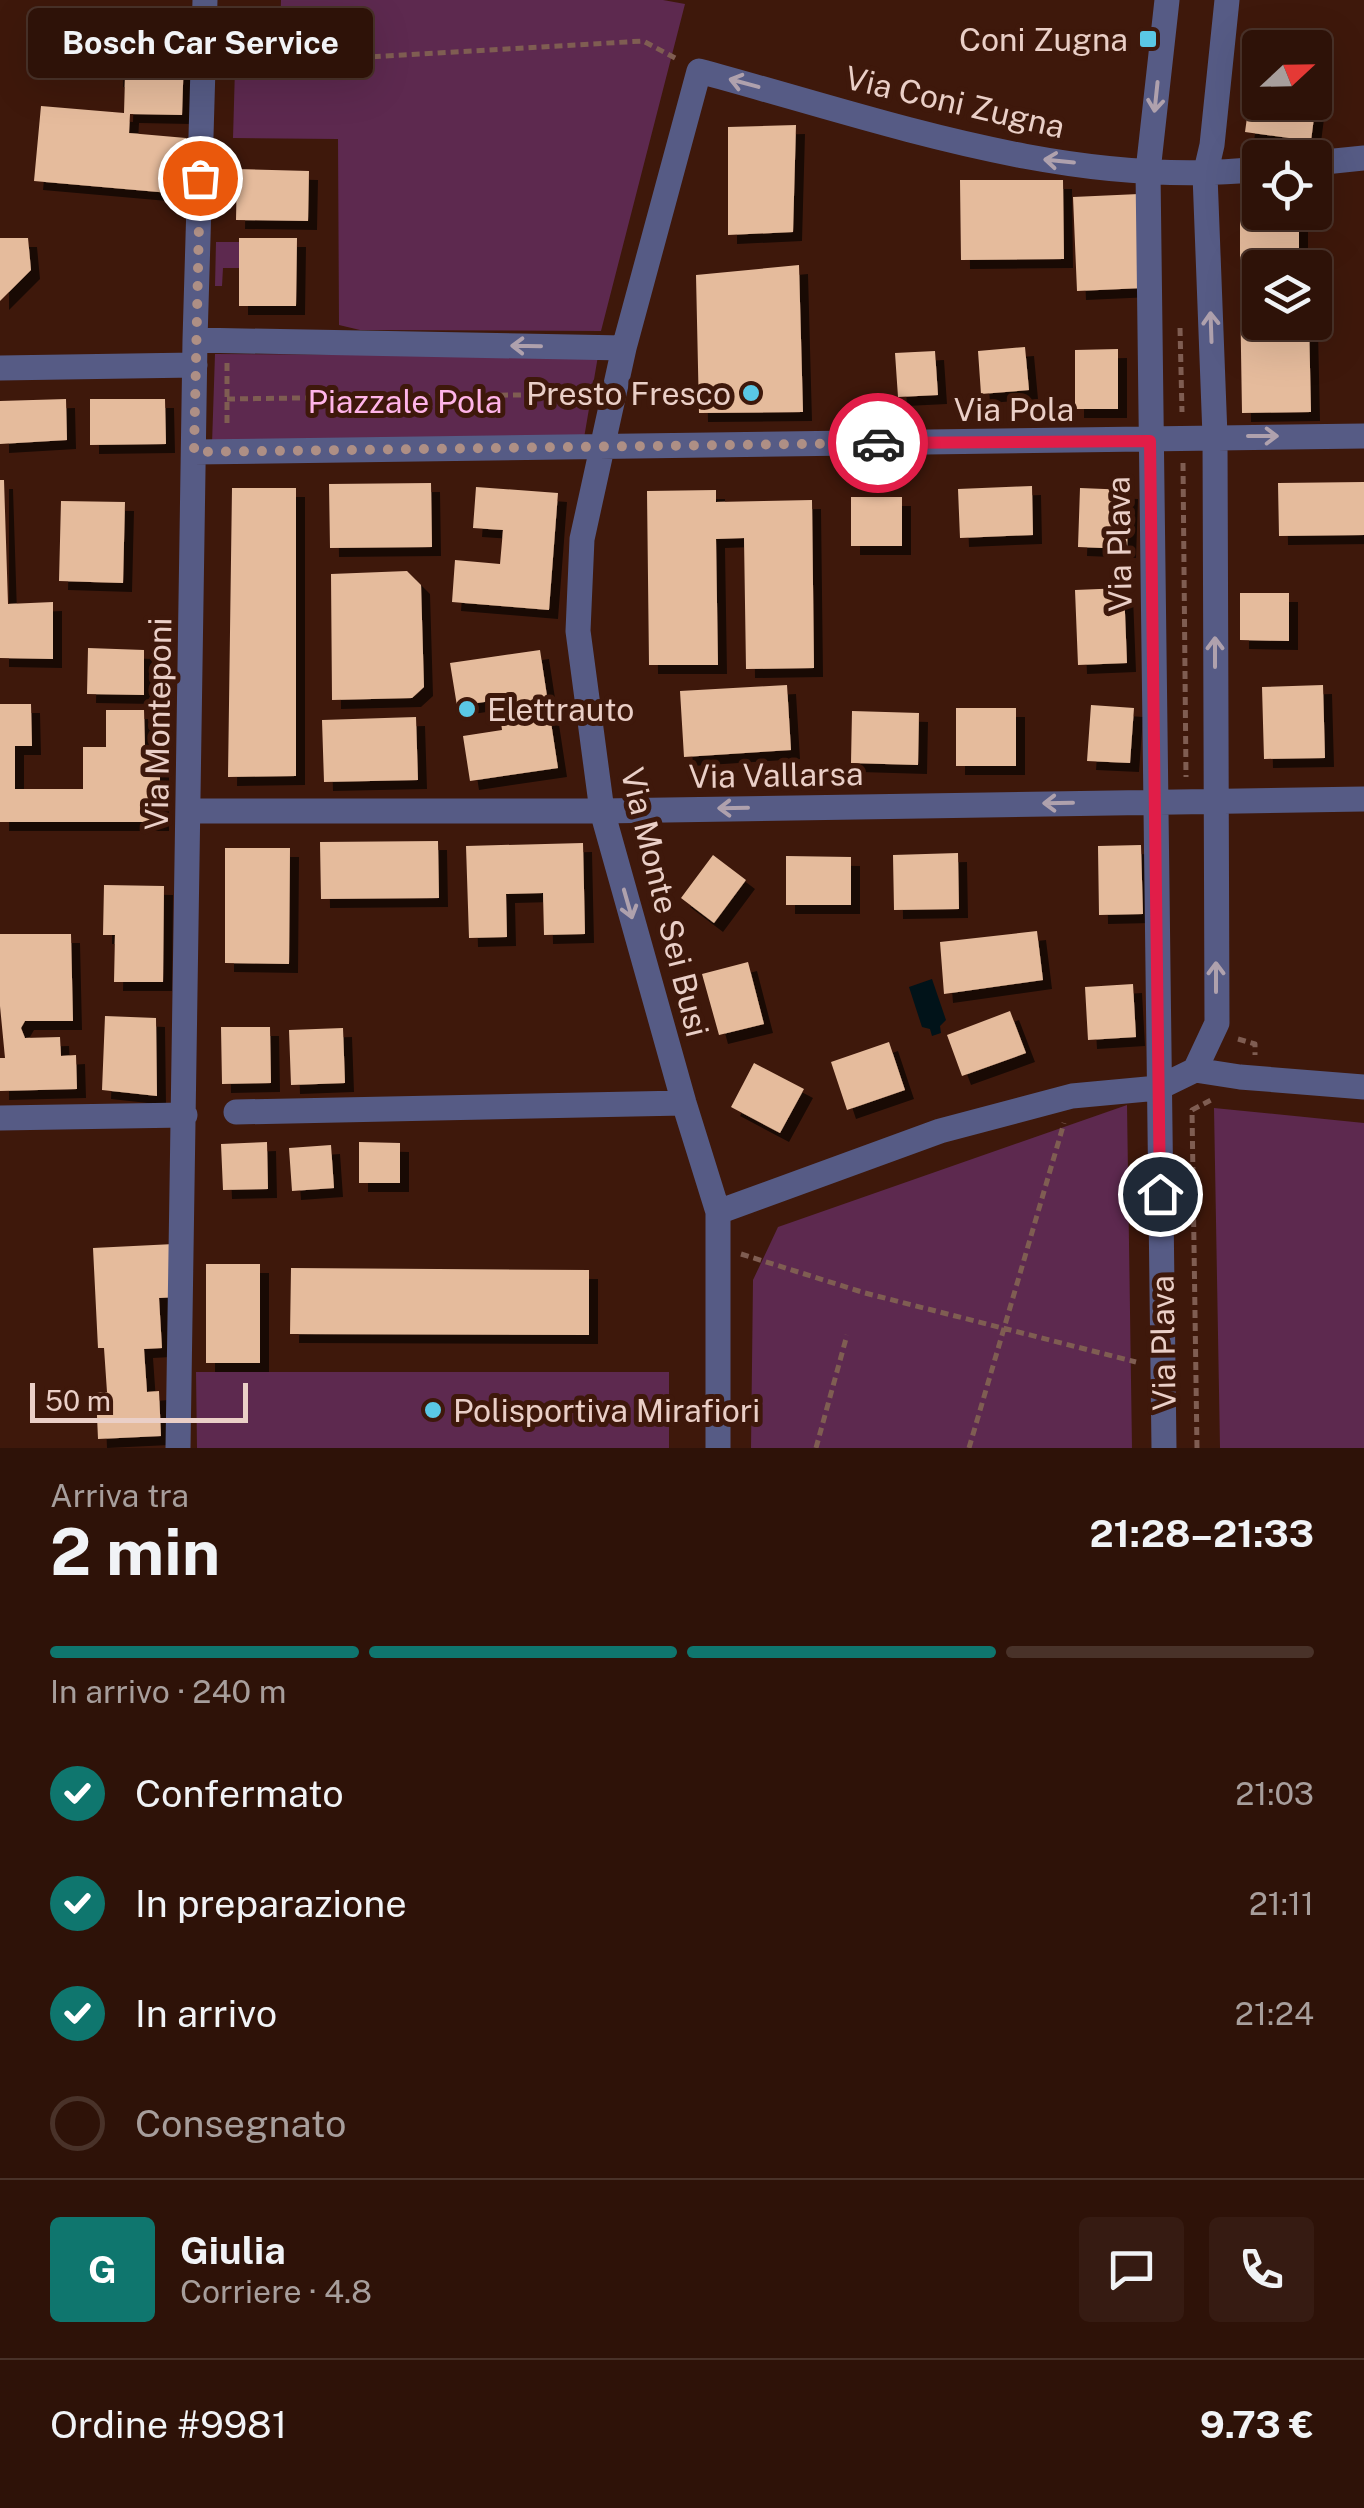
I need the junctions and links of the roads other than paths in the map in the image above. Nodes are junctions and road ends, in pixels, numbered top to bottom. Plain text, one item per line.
1 (205, 0) edge
2 (1166, 0) edge
3 (1227, 0) edge
4 (699, 71) joint
5 (1364, 158) edge
6 (1332, 161) edge
7 (1242, 171) edge
8 (1148, 172) junction
9 (1205, 175) junction
10 (624, 348) junction
11 (195, 353) junction
12 (0, 368) edge
13 (1215, 436) junction
14 (1364, 436) edge
15 (1150, 441) junction
16 (605, 445) junction
17 (194, 452) junction
18 (1364, 799) edge
19 (1156, 802) junction
20 (1216, 802) junction
21 (602, 810) junction
22 (189, 811) junction
23 (1196, 1070) junction
24 (1158, 1088) junction
25 (1364, 1088) edge
26 (684, 1103) junction
27 (236, 1112) dead end
28 (185, 1115) junction
29 (0, 1118) edge
30 (718, 1212) junction
31 (178, 1448) edge
32 (718, 1448) edge
33 (1164, 1448) edge

1 - 11 street, Via Monteponi
2 -> 8 street, Via Plava
3 - 9 street
8 -> 4 street, Via Coni Zugna
4 - 10 street, Via Monte Sei Busi
5 - 6 street
7 - 9 street, Via Coni Zugna
8 - 9 street, Via Coni Zugna
8 - 15 street, Via Plava
13 -> 9 street
10 -> 11 street
10 - 16 street, Via Monte Sei Busi
11 - 12 street
11 - 17 street, Via Monteponi
13 -> 14 street, Via Pola
13 - 15 street, Via Pola
20 -> 13 street
15 - 16 street, Via Pola
15 - 19 street, Via Plava
16 - 17 street
16 - 21 street, Via Monte Sei Busi
17 - 22 street, Via Monteponi
18 - 20 street, Via Vallarsa
19 - 20 street, Via Vallarsa
19 -> 21 street, Via Vallarsa
19 - 24 street, Via Plava
23 -> 20 street
21 - 22 street, Via Vallarsa
21 -> 26 street, Via Monte Sei Busi
22 - 28 street, Via Monteponi
23 - 24 street
23 - 25 street
24 - 30 street
24 - 33 street, Via Plava
26 - 27 street
26 - 30 street, Via Monte Sei Busi
28 - 29 street
28 - 31 street, Via Monteponi
30 - 32 street, Via Monte Sei Busi

